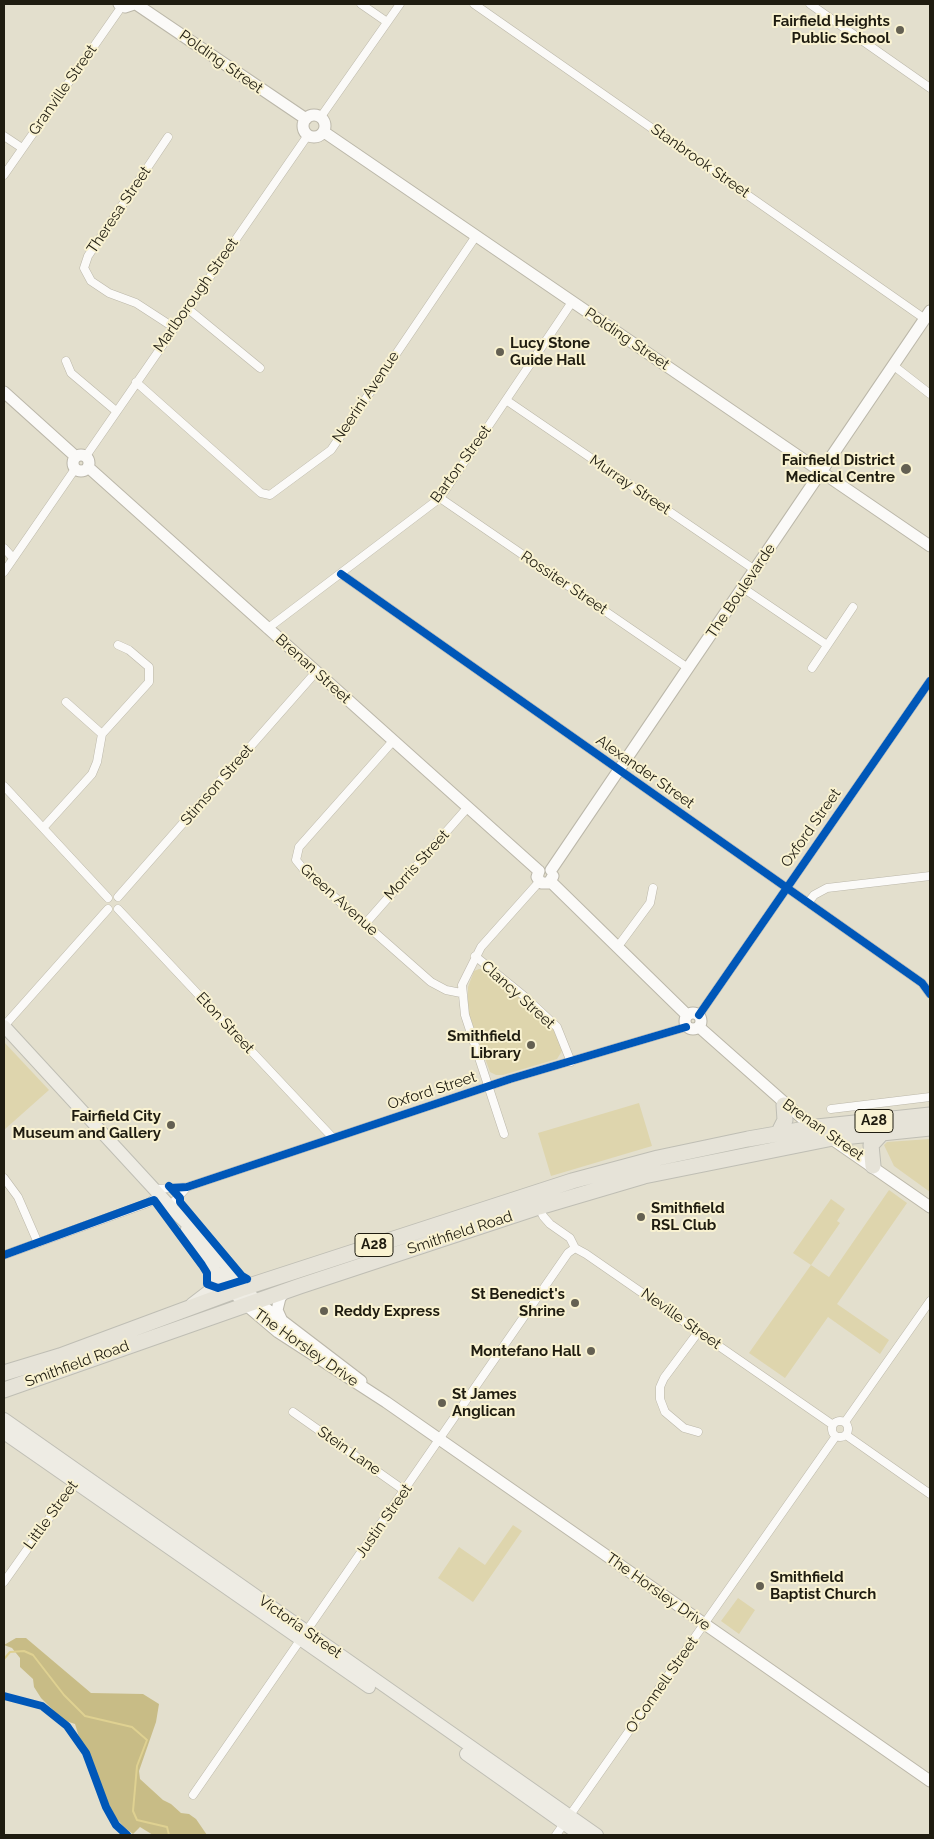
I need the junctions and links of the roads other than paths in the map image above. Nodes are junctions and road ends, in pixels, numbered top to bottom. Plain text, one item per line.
1 (135, 4) edge
2 (361, 4) edge
3 (400, 4) edge
4 (474, 4) edge
5 (810, 4) edge
6 (120, 5) edge
7 (387, 22) junction
8 (930, 88) edge
9 (320, 118) junction
10 (306, 119) junction
11 (324, 132) junction
12 (308, 135) junction
13 (4, 136) edge
14 (168, 137) dead end
15 (22, 148) junction
16 (4, 175) edge
17 (476, 236) junction
18 (572, 302) junction
19 (188, 308) junction
20 (928, 315) edge
21 (174, 327) junction
22 (66, 361) dead end
23 (894, 366) junction
24 (260, 368) dead end
25 (136, 382) junction
26 (4, 392) edge
27 (930, 394) edge
28 (506, 400) junction
29 (116, 411) junction
30 (83, 460) junction
31 (75, 469) joint
32 (822, 472) junction
33 (440, 498) junction
34 (930, 546) edge
35 (4, 548) edge
36 (13, 558) junction
37 (755, 570) junction
38 (4, 572) edge
39 (342, 574) junction
40 (743, 588) junction
41 (853, 607) dead end
42 (268, 629) junction
43 (118, 645) dead end
44 (827, 645) junction
45 (688, 668) junction
46 (812, 668) dead end
47 (316, 672) junction
48 (930, 680) edge
49 (66, 702) dead end
50 (102, 734) junction
51 (393, 740) junction
52 (618, 771) junction
53 (4, 786) edge
54 (468, 807) junction
55 (44, 828) junction
56 (545, 876) junction
57 (930, 876) edge
58 (653, 888) dead end
59 (786, 888) junction
60 (108, 898) junction
61 (118, 898) junction
62 (808, 903) junction
63 (118, 908) junction
64 (108, 909) junction
65 (365, 924) junction
66 (619, 945) junction
67 (475, 956) junction
68 (461, 994) junction
69 (930, 994) edge
70 (693, 1021) junction
71 (4, 1026) edge
72 (571, 1062) junction
73 (488, 1087) junction
74 (930, 1097) edge
75 (784, 1105) junction
76 (831, 1109) dead end
77 (930, 1115) edge
78 (930, 1128) edge
79 (882, 1132) junction
80 (504, 1134) dead end
81 (778, 1134) junction
82 (815, 1135) junction
83 (332, 1138) junction
84 (833, 1138) junction
85 (739, 1162) dead end
86 (873, 1166) junction
87 (4, 1178) edge
88 (187, 1187) junction
89 (158, 1192) junction
90 (539, 1207) junction
91 (930, 1207) edge
92 (175, 1210) junction
93 (38, 1243) junction
94 (575, 1248) junction
95 (4, 1255) edge
96 (215, 1271) junction
97 (237, 1290) junction
98 (286, 1290) junction
99 (930, 1301) edge
100 (250, 1302) junction
101 (183, 1310) junction
102 (283, 1323) junction
103 (698, 1331) junction
104 (4, 1373) edge
105 (4, 1390) edge
106 (386, 1402) junction
107 (293, 1412) dead end
108 (4, 1419) edge
109 (845, 1422) junction
110 (833, 1424) junction
111 (698, 1432) dead end
112 (4, 1433) edge
113 (846, 1435) junction
114 (836, 1436) junction
115 (440, 1440) junction
116 (78, 1477) junction
117 (405, 1491) junction
118 (930, 1494) edge
119 (5, 1579) edge
120 (704, 1624) junction
121 (304, 1635) junction
122 (930, 1781) edge
123 (193, 1795) dead end
124 (567, 1820) junction
125 (556, 1835) edge
126 (580, 1835) edge
127 (597, 1835) edge

1 - 6 main road
1 - 10 main road, Polding Street
2 - 7 street
3 - 7 street
4 - 20 street, Stanbrook Street
5 - 8 street
6 - 15 street, Granville Street
7 - 9 street
9 - 10 main road
9 - 11 main road
10 - 12 main road
11 - 12 main road
11 - 17 main road, Polding Street
12 - 19 street, Marlborough Street
13 - 15 street
14 - 21 street, Theresa Street
15 - 16 street, Granville Street
17 - 18 main road, Polding Street
17 - 25 street, Neerini Avenue
18 - 28 street, Barton Street
18 - 32 main road, Polding Street
19 - 21 street, Marlborough Street
19 - 24 street
20 - 23 main road, The Boulevarde
21 - 25 street, Marlborough Street
22 - 29 street
23 - 27 street
23 - 32 main road, The Boulevarde
25 - 29 street, Marlborough Street
26 - 30 main road, Brenan Street
28 - 33 street, Barton Street
28 - 37 street, Murray Street
29 - 30 street, Marlborough Street
30 - 31 main road
30 - 42 main road, Brenan Street
31 - 36 street
32 - 34 main road, Polding Street
32 - 37 main road, The Boulevarde
33 - 39 street, Barton Street
33 - 45 street, Rossiter Street
35 - 36 street
36 - 38 street
37 - 40 main road, The Boulevarde
39 - 42 street, Barton Street
39 - 52 street, Alexander Street
40 - 44 street
40 - 45 main road, The Boulevarde
41 - 44 street
42 - 47 main road, Brenan Street
43 - 50 street
44 - 46 street
45 - 52 main road, The Boulevarde
47 - 51 main road, Brenan Street
47 - 61 street, Stimson Street
48 - 59 street, Oxford Street
49 - 50 street
50 - 55 street
51 - 54 main road, Brenan Street
51 - 65 street, Green Avenue
52 - 56 main road, The Boulevarde
52 - 59 street, Alexander Street
53 - 55 street
54 - 56 main road, Brenan Street
54 - 65 street, Morris Street
55 - 60 street
56 - 66 main road, Brenan Street
56 - 67 street, The Boulevarde
57 - 62 street
58 - 66 street
59 - 62 street, Alexander Street
59 - 70 street, Oxford Street
60 - 61 street
60 - 64 street
61 - 63 street
62 - 69 street, Alexander Street
63 - 64 street
63 - 83 street, Eton Street
64 - 71 street
65 - 68 street, Green Avenue
66 - 70 main road, Brenan Street
67 - 68 street, The Boulevarde
67 - 72 street, Clancy Street
68 - 73 street, The Boulevarde
70 - 72 street, Oxford Street
70 - 75 main road, Brenan Street
71 - 89 main road, The Horsley Drive
72 - 73 street, Oxford Street
73 - 80 street, The Boulevarde
73 - 83 street, Oxford Street
74 - 76 street
75 - 81 highway
75 - 82 main road, Brenan Street
77 - 82 highway, Smithfield Road / A28
78 - 79 highway, Smithfield Road / A28
79 - 84 highway, Smithfield Road / A28
79 - 86 highway
81 - 82 highway, Smithfield Road / A28
81 - 97 highway, Smithfield Road / A28
82 - 84 highway, Smithfield Road / A28
82 - 85 highway
82 - 90 highway, Smithfield Road / A28
83 - 88 street, Oxford Street
84 - 86 main road, Brenan Street
86 - 91 main road, Brenan Street
87 - 93 street
88 - 89 street, Oxford Street
88 - 92 street
89 - 92 main road, The Horsley Drive
89 - 93 street, Oxford Street
90 - 94 street, Neville Street
90 - 98 highway, Smithfield Road / A28
92 - 96 main road, The Horsley Drive
92 - 97 main road, The Horsley Drive
93 - 95 street, Oxford Street
94 - 103 street, Neville Street
94 - 115 street, Justin Street
96 - 97 main road, The Horsley Drive
96 - 101 main road
97 - 100 main road, The Horsley Drive
97 - 101 highway, Smithfield Road / A28
98 - 100 highway, Smithfield Road / A28
98 - 102 main road
99 - 109 street
100 - 102 main road, The Horsley Drive
100 - 105 highway, Smithfield Road / A28
100 - 106 main road, The Horsley Drive
101 - 104 highway, Smithfield Road / A28
102 - 106 main road, The Horsley Drive
103 - 110 street, Neville Street
103 - 111 street
106 - 115 main road, The Horsley Drive
107 - 117 street, Stein Lane
108 - 116 main road, Victoria Street
109 - 110 street
109 - 113 street
110 - 114 street
112 - 116 main road, Victoria Street
113 - 114 street
113 - 118 street
114 - 120 street, O'Connell Street
115 - 117 street, Justin Street
115 - 120 main road, The Horsley Drive
116 - 119 street, Little Street
116 - 121 main road, Victoria Street
117 - 121 street, Justin Street
120 - 122 main road, The Horsley Drive
120 - 124 street, O'Connell Street
121 - 123 street, Justin Street
121 - 124 main road, Victoria Street
124 - 125 street, O'Connell Street
124 - 126 main road, Victoria Street
124 - 127 main road, Victoria Street

